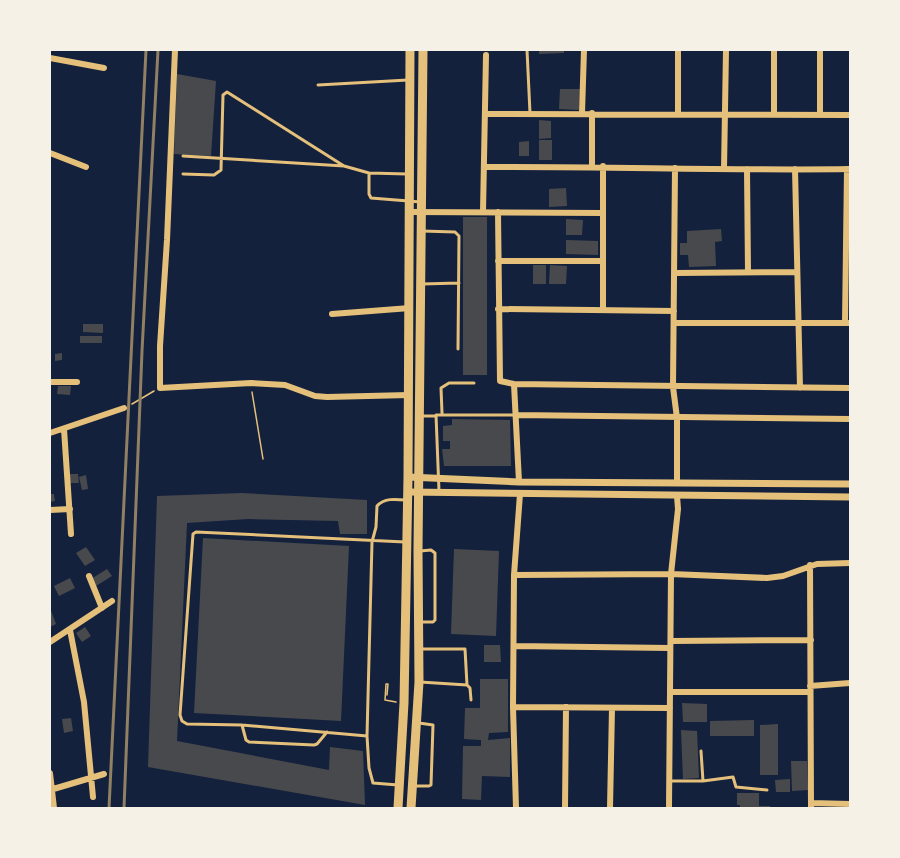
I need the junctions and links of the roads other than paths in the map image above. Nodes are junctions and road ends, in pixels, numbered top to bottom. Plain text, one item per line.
1 (176, 50) edge
2 (410, 50) edge
3 (423, 50) edge
4 (527, 50) edge
5 (584, 50) edge
6 (678, 50) edge
7 (726, 50) edge
8 (774, 50) edge
9 (819, 50) edge
10 (486, 55) dead end
11 (50, 58) edge
12 (104, 68) dead end
13 (410, 80) junction
14 (318, 86) dead end
15 (530, 113) junction
16 (582, 113) junction
17 (592, 113) junction
18 (485, 114) junction
19 (678, 114) junction
20 (726, 114) junction
21 (774, 114) junction
22 (820, 115) junction
23 (850, 115) edge
24 (50, 153) edge
25 (183, 156) dead end
26 (222, 159) junction
27 (344, 166) junction
28 (592, 166) junction
29 (603, 166) junction
30 (86, 167) dead end
31 (484, 167) junction
32 (675, 168) junction
33 (724, 169) junction
34 (747, 169) junction
35 (795, 169) junction
36 (849, 169) edge
37 (369, 173) junction
38 (183, 174) dead end
39 (408, 174) junction
40 (409, 201) junction
41 (422, 202) junction
42 (409, 212) junction
43 (422, 212) junction
44 (483, 212) junction
45 (498, 212) junction
46 (603, 213) junction
47 (422, 231) junction
48 (498, 261) junction
49 (603, 261) junction
50 (748, 272) junction
51 (797, 272) junction
52 (675, 273) junction
53 (459, 283) junction
54 (422, 284) junction
55 (410, 308) junction
56 (498, 309) junction
57 (603, 310) junction
58 (674, 311) junction
59 (332, 314) dead end
60 (674, 323) junction
61 (797, 323) junction
62 (848, 323) edge
63 (458, 349) dead end
64 (50, 382) edge
65 (77, 382) dead end
66 (474, 382) dead end
67 (514, 384) junction
68 (673, 387) junction
69 (800, 388) junction
70 (850, 388) edge
71 (409, 395) junction
72 (124, 408) road end
73 (442, 413) junction
74 (516, 415) junction
75 (420, 416) junction
76 (436, 416) junction
77 (677, 418) junction
78 (850, 419) edge
79 (64, 429) junction
80 (50, 433) edge
81 (408, 477) junction
82 (419, 478) junction
83 (439, 479) junction
84 (578, 481) junction
85 (519, 482) junction
86 (615, 482) junction
87 (677, 482) junction
88 (799, 484) junction
89 (838, 484) junction
90 (850, 484) edge
91 (439, 491) junction
92 (419, 492) junction
93 (520, 494) junction
94 (579, 494) junction
95 (614, 494) junction
96 (408, 496) junction
97 (677, 496) junction
98 (798, 496) junction
99 (838, 497) junction
100 (850, 497) edge
101 (70, 508) junction
102 (50, 510) edge
103 (71, 534) dead end
104 (372, 542) junction
105 (406, 542) junction
106 (418, 551) junction
107 (850, 563) edge
108 (810, 565) junction
109 (671, 574) junction
110 (514, 575) junction
111 (89, 576) dead end
112 (112, 601) dead end
113 (102, 608) junction
114 (419, 622) junction
115 (70, 630) junction
116 (811, 640) junction
117 (50, 642) edge
118 (671, 645) junction
119 (514, 646) junction
120 (419, 649) junction
121 (419, 682) junction
122 (850, 683) edge
123 (467, 684) junction
124 (810, 689) junction
125 (670, 692) junction
126 (471, 700) dead end
127 (513, 707) junction
128 (566, 707) junction
129 (612, 708) junction
130 (670, 708) junction
131 (418, 723) junction
132 (242, 725) junction
133 (327, 731) junction
134 (367, 736) junction
135 (700, 751) dead end
136 (50, 773) edge
137 (104, 774) dead end
138 (91, 778) junction
139 (669, 781) junction
140 (703, 781) junction
141 (400, 785) junction
142 (413, 786) junction
143 (51, 790) edge
144 (767, 790) dead end
145 (93, 797) dead end
146 (850, 804) edge
147 (811, 806) edge
148 (54, 808) edge
149 (398, 808) edge
150 (411, 808) edge
151 (516, 808) edge
152 (565, 808) edge
153 (610, 808) edge
154 (669, 808) edge

1 - 71 street
2 - 13 highway
3 - 41 highway
4 - 15 lane
5 - 16 street
6 - 19 street
7 - 20 street
8 - 21 street
9 - 22 street
10 - 18 street
11 - 12 street
13 - 14 lane
13 - 39 highway
15 - 16 street
15 - 18 street
16 - 17 street
17 - 19 street
17 - 28 street
18 - 31 street
19 - 20 street
20 - 21 street
20 - 33 street
21 - 22 street
22 - 23 street
24 - 30 street
25 - 26 lane
26 - 27 lane
26 - 27 lane
26 - 38 lane
27 - 37 lane
28 - 29 street
28 - 31 street
29 - 32 street
29 - 46 street
31 - 44 street
32 - 33 street
32 - 52 street
33 - 34 street
34 - 35 street
34 - 50 street
35 - 36 street
35 - 51 street
36 - 62 street
37 - 39 lane
37 - 40 lane
39 - 40 highway
40 - 41 lane
40 - 42 highway
41 - 43 highway
42 - 43 street
42 - 55 highway
43 - 44 street
43 - 47 highway
44 - 45 street
45 - 46 street
45 - 48 street
46 - 49 street
47 - 53 lane
47 - 54 highway
48 - 49 street
48 - 56 street
49 - 57 street
50 - 51 street
50 - 52 street
51 - 61 street
52 - 58 street
53 - 54 lane
53 - 63 lane
54 - 75 highway
55 - 59 street
55 - 71 highway
56 - 57 street
56 - 67 street
57 - 58 street
58 - 60 street
60 - 61 street
60 - 68 street
61 - 62 street
61 - 69 street
64 - 65 street
66 - 73 lane
67 - 68 street
67 - 74 street
68 - 69 street
68 - 77 street
69 - 70 street
71 - 81 highway
72 - 79 street
73 - 74 lane
73 - 76 lane
74 - 77 street
74 - 85 street
75 - 76 lane
75 - 82 highway
76 - 83 lane
77 - 78 street
77 - 87 street
79 - 80 street
79 - 101 street
81 - 82 street
81 - 96 highway
82 - 83 street
82 - 92 highway
83 - 85 street
83 - 91 lane
84 - 85 street
84 - 86 street
84 - 94 street
86 - 87 street
86 - 95 street
87 - 88 street
88 - 89 street
88 - 98 street
89 - 90 street
89 - 99 street
91 - 92 street
91 - 93 street
92 - 96 street
92 - 106 highway
93 - 94 street
93 - 110 street
94 - 95 street
95 - 97 street
96 - 104 lane
96 - 105 highway
97 - 98 street
97 - 109 street
98 - 99 street
99 - 100 street
101 - 102 street
101 - 103 street
104 - 105 lane
104 - 132 lane
104 - 134 lane
105 - 141 highway
106 - 114 highway
106 - 114 lane
107 - 108 street
108 - 109 street
108 - 116 street
109 - 110 street
109 - 118 street
110 - 119 street
111 - 113 street
112 - 113 street
113 - 115 street
114 - 120 highway
115 - 117 street
115 - 138 street
116 - 118 street
116 - 124 street
118 - 119 street
118 - 125 street
119 - 127 street
120 - 121 highway
120 - 123 lane
121 - 123 lane
121 - 131 highway
122 - 124 street
123 - 126 lane
124 - 125 street
124 - 147 street
125 - 130 street
127 - 128 street
127 - 151 street
128 - 129 street
128 - 152 street
129 - 130 street
129 - 153 street
130 - 139 street
131 - 142 highway
131 - 142 lane
132 - 133 lane
132 - 133 lane
133 - 134 lane
134 - 141 lane
135 - 140 lane
136 - 143 street
137 - 138 street
138 - 143 street
138 - 145 street
139 - 140 lane
139 - 154 street
140 - 144 lane
141 - 142 highway
141 - 149 highway
142 - 150 highway
143 - 148 street
146 - 147 street

